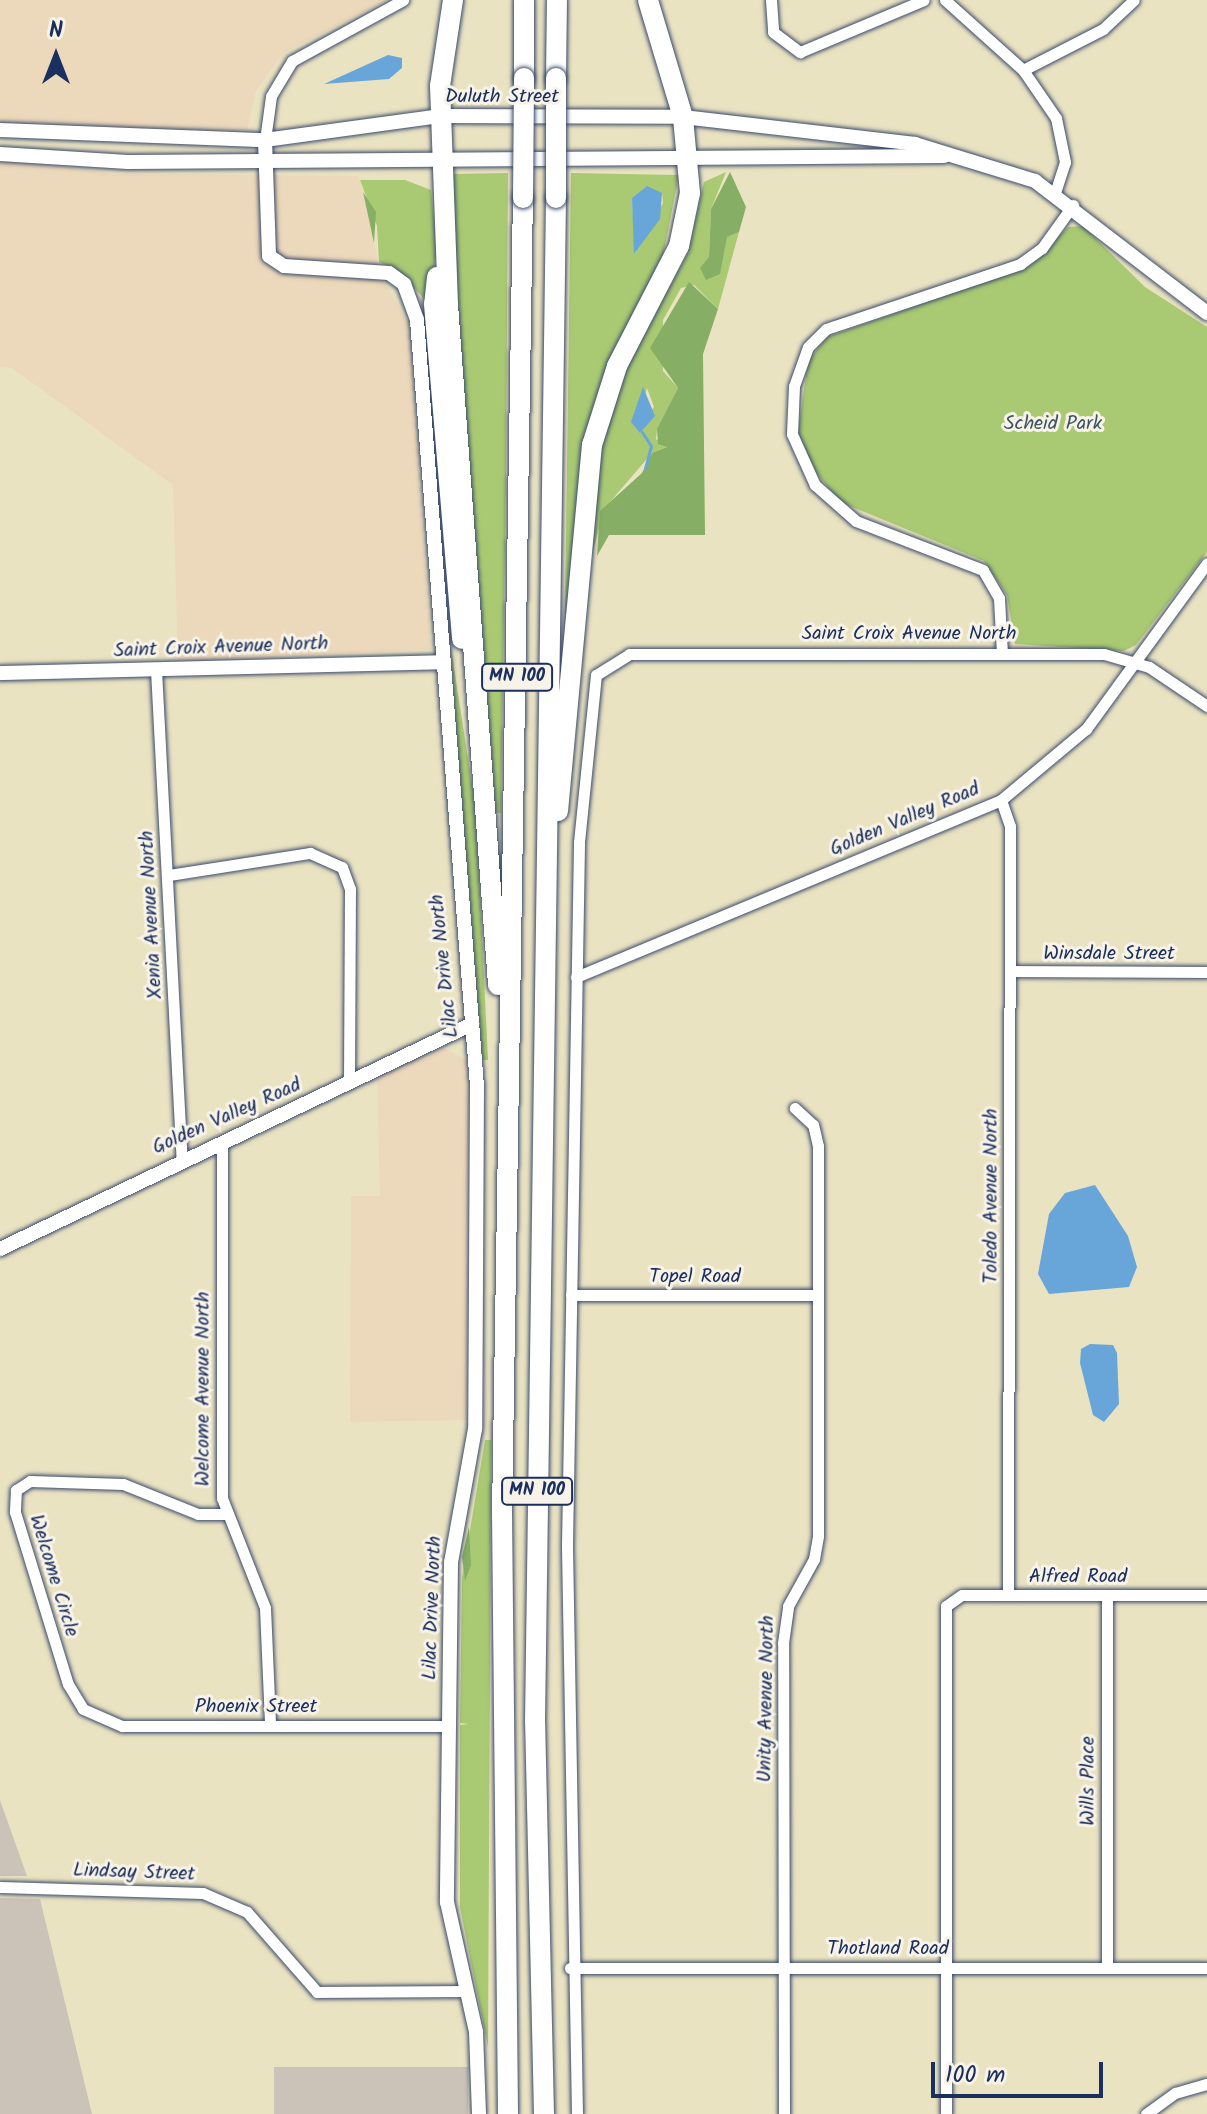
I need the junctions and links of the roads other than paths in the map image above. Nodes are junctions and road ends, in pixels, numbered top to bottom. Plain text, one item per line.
1 (403, 0) edge
2 (453, 0) edge
3 (524, 0) edge
4 (557, 0) edge
5 (648, 0) edge
6 (771, 0) edge
7 (924, 0) edge
8 (945, 0) edge
9 (1134, 0) edge
10 (1023, 70) junction
11 (441, 116) junction
12 (683, 117) junction
13 (0, 130) edge
14 (265, 140) junction
15 (0, 154) edge
16 (956, 155) junction
17 (690, 159) junction
18 (442, 161) junction
19 (265, 162) junction
20 (1055, 193) junction
21 (1073, 205) junction
22 (1207, 313) edge
23 (1207, 563) edge
24 (1002, 654) junction
25 (444, 662) junction
26 (1134, 662) junction
27 (156, 670) junction
28 (0, 673) edge
29 (1207, 706) edge
30 (1001, 800) junction
31 (169, 875) junction
32 (546, 890) junction
33 (1011, 971) junction
34 (1207, 972) edge
35 (576, 977) junction
36 (472, 1024) junction
37 (349, 1083) junction
38 (795, 1108) dead end
39 (222, 1142) junction
40 (507, 1156) junction
41 (182, 1159) junction
42 (0, 1249) edge
43 (571, 1295) junction
44 (818, 1295) junction
45 (225, 1514) junction
46 (1008, 1595) junction
47 (1107, 1595) junction
48 (1207, 1595) edge
49 (74, 1697) joint
50 (270, 1723) junction
51 (449, 1726) junction
52 (0, 1887) edge
53 (784, 1967) junction
54 (946, 1967) junction
55 (1107, 1967) junction
56 (570, 1968) junction
57 (1207, 1968) edge
58 (464, 1991) junction
59 (1207, 2084) edge
60 (479, 2114) edge
61 (508, 2114) edge
62 (546, 2114) edge
63 (577, 2114) edge
64 (784, 2114) edge
65 (946, 2114) edge
66 (1146, 2114) edge

1 - 14 street, Lilac Drive North
2 - 11 highway
3 - 40 highway, MN 100, bridge
4 - 32 highway, MN 100, bridge
5 - 12 highway
6 - 7 street
8 - 10 street
9 - 10 street
10 - 20 street
11 - 12 street, Duluth Street
11 - 14 street, Duluth Street
11 - 18 highway
12 - 16 street, Duluth Street
12 - 17 highway
13 - 14 street, Duluth Street
14 - 19 street, Lilac Drive North
15 - 19 street, Duluth Street
16 - 17 street, Duluth Street
16 - 20 street, Duluth Street
17 - 18 street, Duluth Street
17 - 32 highway
18 - 19 street, Duluth Street
18 - 40 highway
19 - 25 street, Lilac Drive North
20 - 21 street, Duluth Street
21 - 22 street, Duluth Street
21 - 24 street
23 - 26 street, Golden Valley Road
24 - 26 street, Saint Croix Avenue North
24 - 35 street, Saint Croix Avenue North
25 - 27 street, Saint Croix Avenue North
25 - 36 street, Lilac Drive North
26 - 29 street, Saint Croix Avenue North
26 - 30 street, Golden Valley Road
27 - 28 street, Saint Croix Avenue North
27 - 31 street, Xenia Avenue North
30 - 33 street, Toledo Avenue North
30 - 35 street, Golden Valley Road
31 - 37 street
31 - 41 street, Xenia Avenue North
32 - 62 highway, MN 100
33 - 34 street, Winsdale Street
33 - 46 street, Toledo Avenue North
35 - 43 street
36 - 37 street, Golden Valley Road
36 - 51 street, Lilac Drive North
37 - 39 street, Golden Valley Road
38 - 44 street, Unity Avenue North
39 - 41 street, Golden Valley Road
39 - 45 street, Welcome Avenue North
40 - 61 highway, MN 100
41 - 42 street, Golden Valley Road
43 - 44 street, Topel Road
43 - 56 street
44 - 53 street, Unity Avenue North
45 - 49 street, Welcome Circle
45 - 50 street, Welcome Avenue North
46 - 47 street, Alfred Road
46 - 54 street, Alfred Road
47 - 48 street, Alfred Road
47 - 55 street, Wills Place
49 - 50 street, Phoenix Street
50 - 51 street, Phoenix Street
51 - 58 street, Lilac Drive North
52 - 58 street, Lindsay Street
53 - 54 street, Thotland Road
53 - 56 street, Thotland Road
53 - 64 street, Unity Avenue North
54 - 55 street, Thotland Road
54 - 65 street
55 - 57 street, Thotland Road
56 - 63 street
58 - 60 street, Lilac Drive North
59 - 66 street

